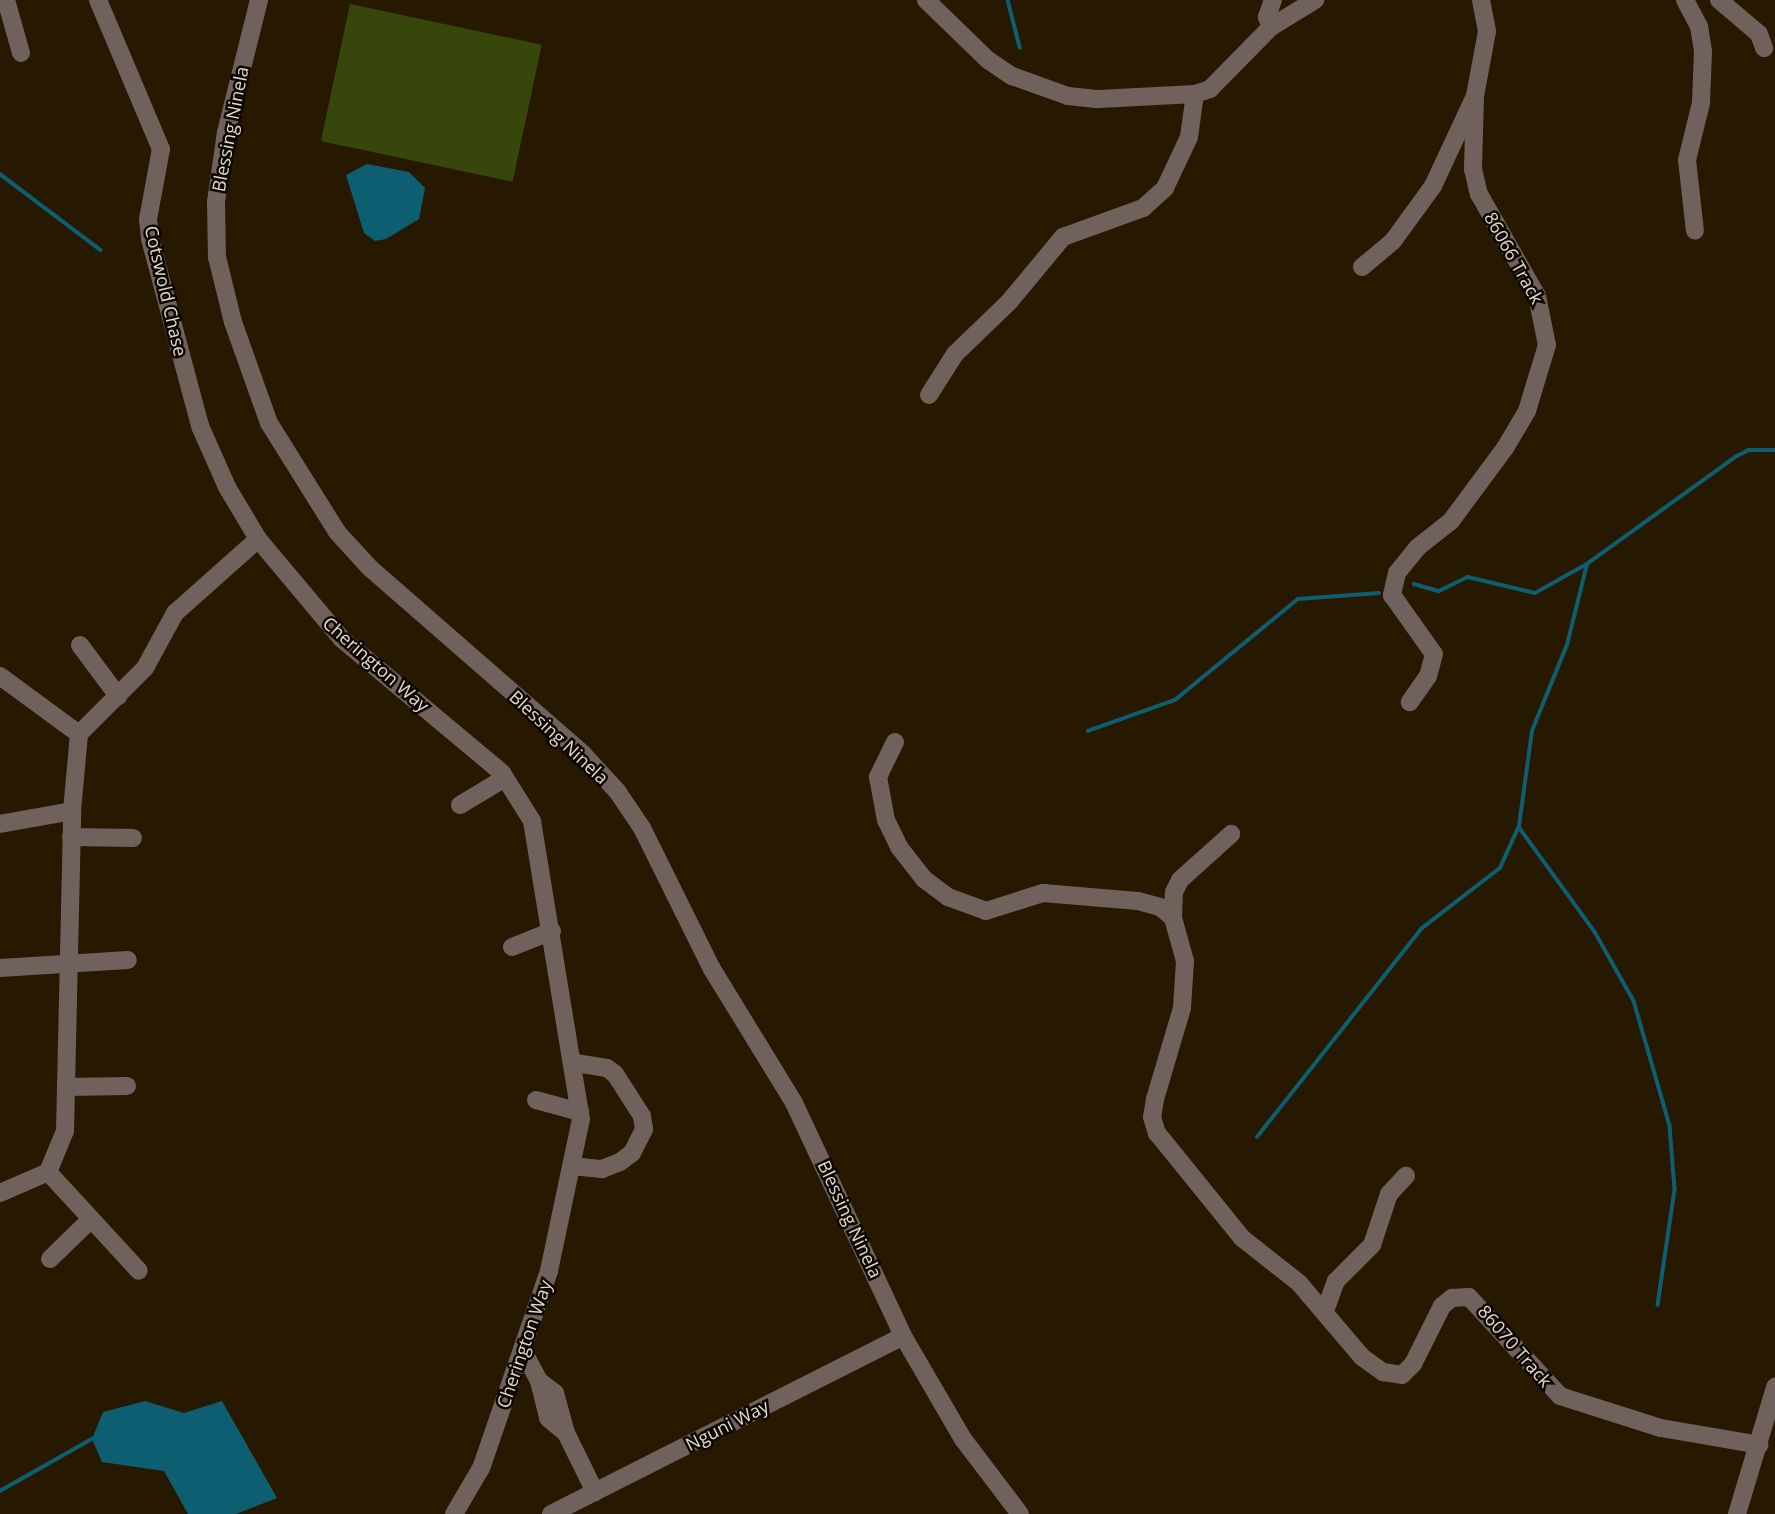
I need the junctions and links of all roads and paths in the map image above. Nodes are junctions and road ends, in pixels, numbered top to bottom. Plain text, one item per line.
1 (6, 0) edge
2 (98, 0) edge
3 (259, 0) edge
4 (927, 0) edge
5 (1273, 0) edge
6 (1315, 0) edge
7 (1481, 0) edge
8 (1685, 0) edge
9 (1719, 0) edge
10 (1290, 5) edge
11 (1271, 27) junction
12 (1764, 47) dead end
13 (21, 53) dead end
14 (1195, 94) junction
15 (1475, 96) junction
16 (1695, 231) dead end
17 (1362, 267) dead end
18 (929, 395) dead end
19 (258, 539) junction
20 (80, 645) dead end
21 (0, 676) edge
22 (117, 696) junction
23 (1410, 702) dead end
24 (79, 734) junction
25 (895, 742) dead end
26 (505, 778) junction
27 (460, 805) dead end
28 (72, 811) junction
29 (0, 824) edge
30 (1231, 834) dead end
31 (71, 837) junction
32 (133, 838) dead end
33 (1173, 918) junction
34 (552, 931) junction
35 (512, 947) dead end
36 (128, 960) dead end
37 (67, 961) junction
38 (0, 968) edge
39 (575, 1063) junction
40 (127, 1086) dead end
41 (66, 1087) junction
42 (536, 1100) dead end
43 (580, 1112) junction
44 (572, 1166) junction
45 (48, 1172) junction
46 (1406, 1175) dead end
47 (0, 1193) edge
48 (91, 1219) junction
49 (50, 1259) dead end
50 (139, 1271) dead end
51 (1325, 1311) junction
52 (903, 1336) junction
53 (522, 1349) junction
54 (1775, 1387) edge
55 (1766, 1436) edge
56 (595, 1492) junction
57 (454, 1514) edge
58 (551, 1514) edge
59 (1020, 1514) edge
60 (1737, 1514) edge

1 - 13 street
2 - 19 street, Cotswold Chase
3 - 52 street, Blessing Ninela
4 - 14 street
5 - 11 street
6 - 10 street
7 - 15 street, 86066 Track
8 - 16 street
9 - 12 street
10 - 11 street
11 - 14 street
14 - 18 street
15 - 17 street, 86066 Track
15 - 23 street, 86066 Track
19 - 22 street
19 - 26 street, Cherington Way
20 - 22 street
21 - 24 street
22 - 24 street
24 - 28 street
25 - 33 street
26 - 27 street
26 - 34 street, Cherington Way
28 - 29 street
28 - 31 street
30 - 33 street
31 - 32 street
31 - 37 street
33 - 51 street
34 - 35 street
34 - 39 street, Cherington Way
36 - 37 street
37 - 38 street
37 - 41 street
39 - 43 street, Cherington Way
39 - 44 street
40 - 41 street
41 - 45 street
42 - 43 street
43 - 44 street, Cherington Way
44 - 53 street, Cherington Way
45 - 47 street
45 - 48 street
46 - 51 street
48 - 49 street
48 - 50 street
51 - 55 street, 86070 Track
52 - 56 street, Nguni Way
52 - 59 street, Blessing Ninela
53 - 56 street
53 - 57 street, Cherington Way
54 - 55 street
55 - 60 street
56 - 58 street, Nguni Way

